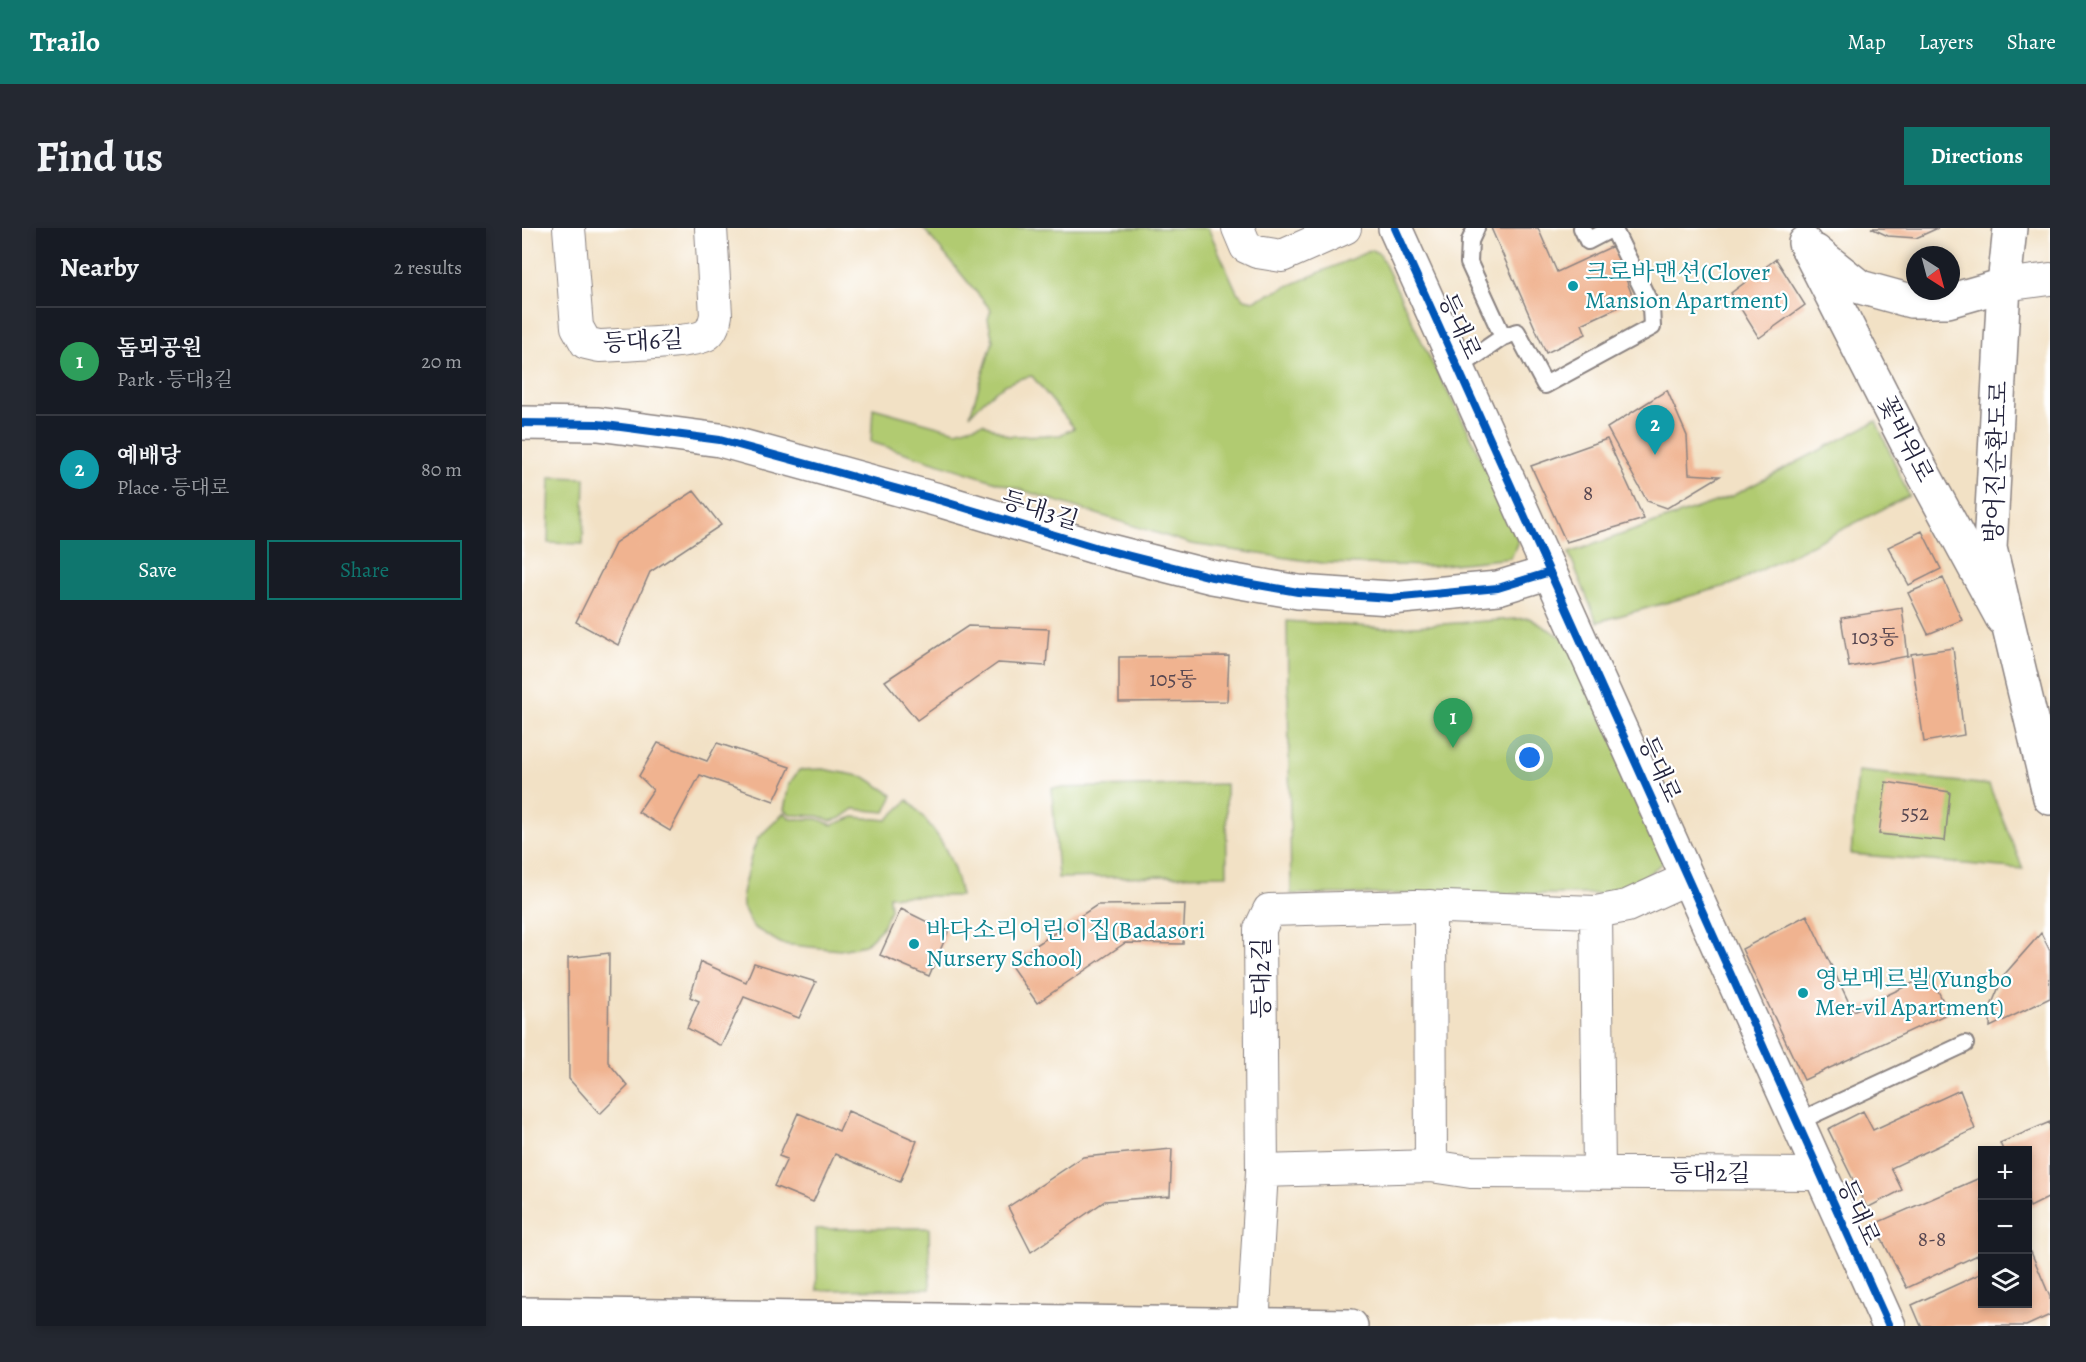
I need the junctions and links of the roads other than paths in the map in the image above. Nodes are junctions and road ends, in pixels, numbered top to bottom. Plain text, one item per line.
1 (569, 228) edge
2 (711, 228) edge
3 (1238, 228) edge
4 (1345, 228) edge
5 (1395, 228) edge
6 (1476, 228) edge
7 (1582, 228) edge
8 (1613, 228) edge
9 (2010, 228) edge
10 (1800, 235) edge
11 (2050, 279) edge
12 (2004, 285) junction
13 (1503, 337) junction
14 (1458, 368) junction
15 (522, 423) edge
16 (1550, 572) junction
17 (2011, 635) junction
18 (2050, 798) edge
19 (1688, 878) junction
20 (1430, 906) junction
21 (1596, 912) junction
22 (1965, 1044) dead end
23 (1797, 1122) junction
24 (1431, 1166) junction
25 (1262, 1171) junction
26 (1599, 1173) junction
27 (1821, 1174) junction
28 (522, 1314) edge
29 (1253, 1325) edge
30 (1351, 1326) edge
31 (1889, 1326) edge

1 - 2 street, 등대6길
3 - 4 street
5 - 14 street, 등대로
6 - 13 lane
7 - 8 lane
8 - 13 lane
9 - 12 street, 방어진순환도로
10 - 12 street, 꽃바위로
10 - 17 street, 꽃바위로
11 - 12 street
12 - 17 street, 방어진순환도로
13 - 14 lane
14 - 16 street, 등대로
15 - 16 street, 등대3길
16 - 19 street, 등대로
17 - 18 street, 방어진순환도로
19 - 21 street, 등대2길
19 - 23 street, 등대로
20 - 21 street, 등대2길
20 - 24 street
20 - 25 street, 등대2길
21 - 26 street
22 - 23 lane
23 - 27 street, 등대로
24 - 25 street, 등대2길
24 - 26 street, 등대2길
25 - 29 street, 등대2길
26 - 27 street, 등대2길
27 - 31 street, 등대로
28 - 29 street
29 - 30 street

